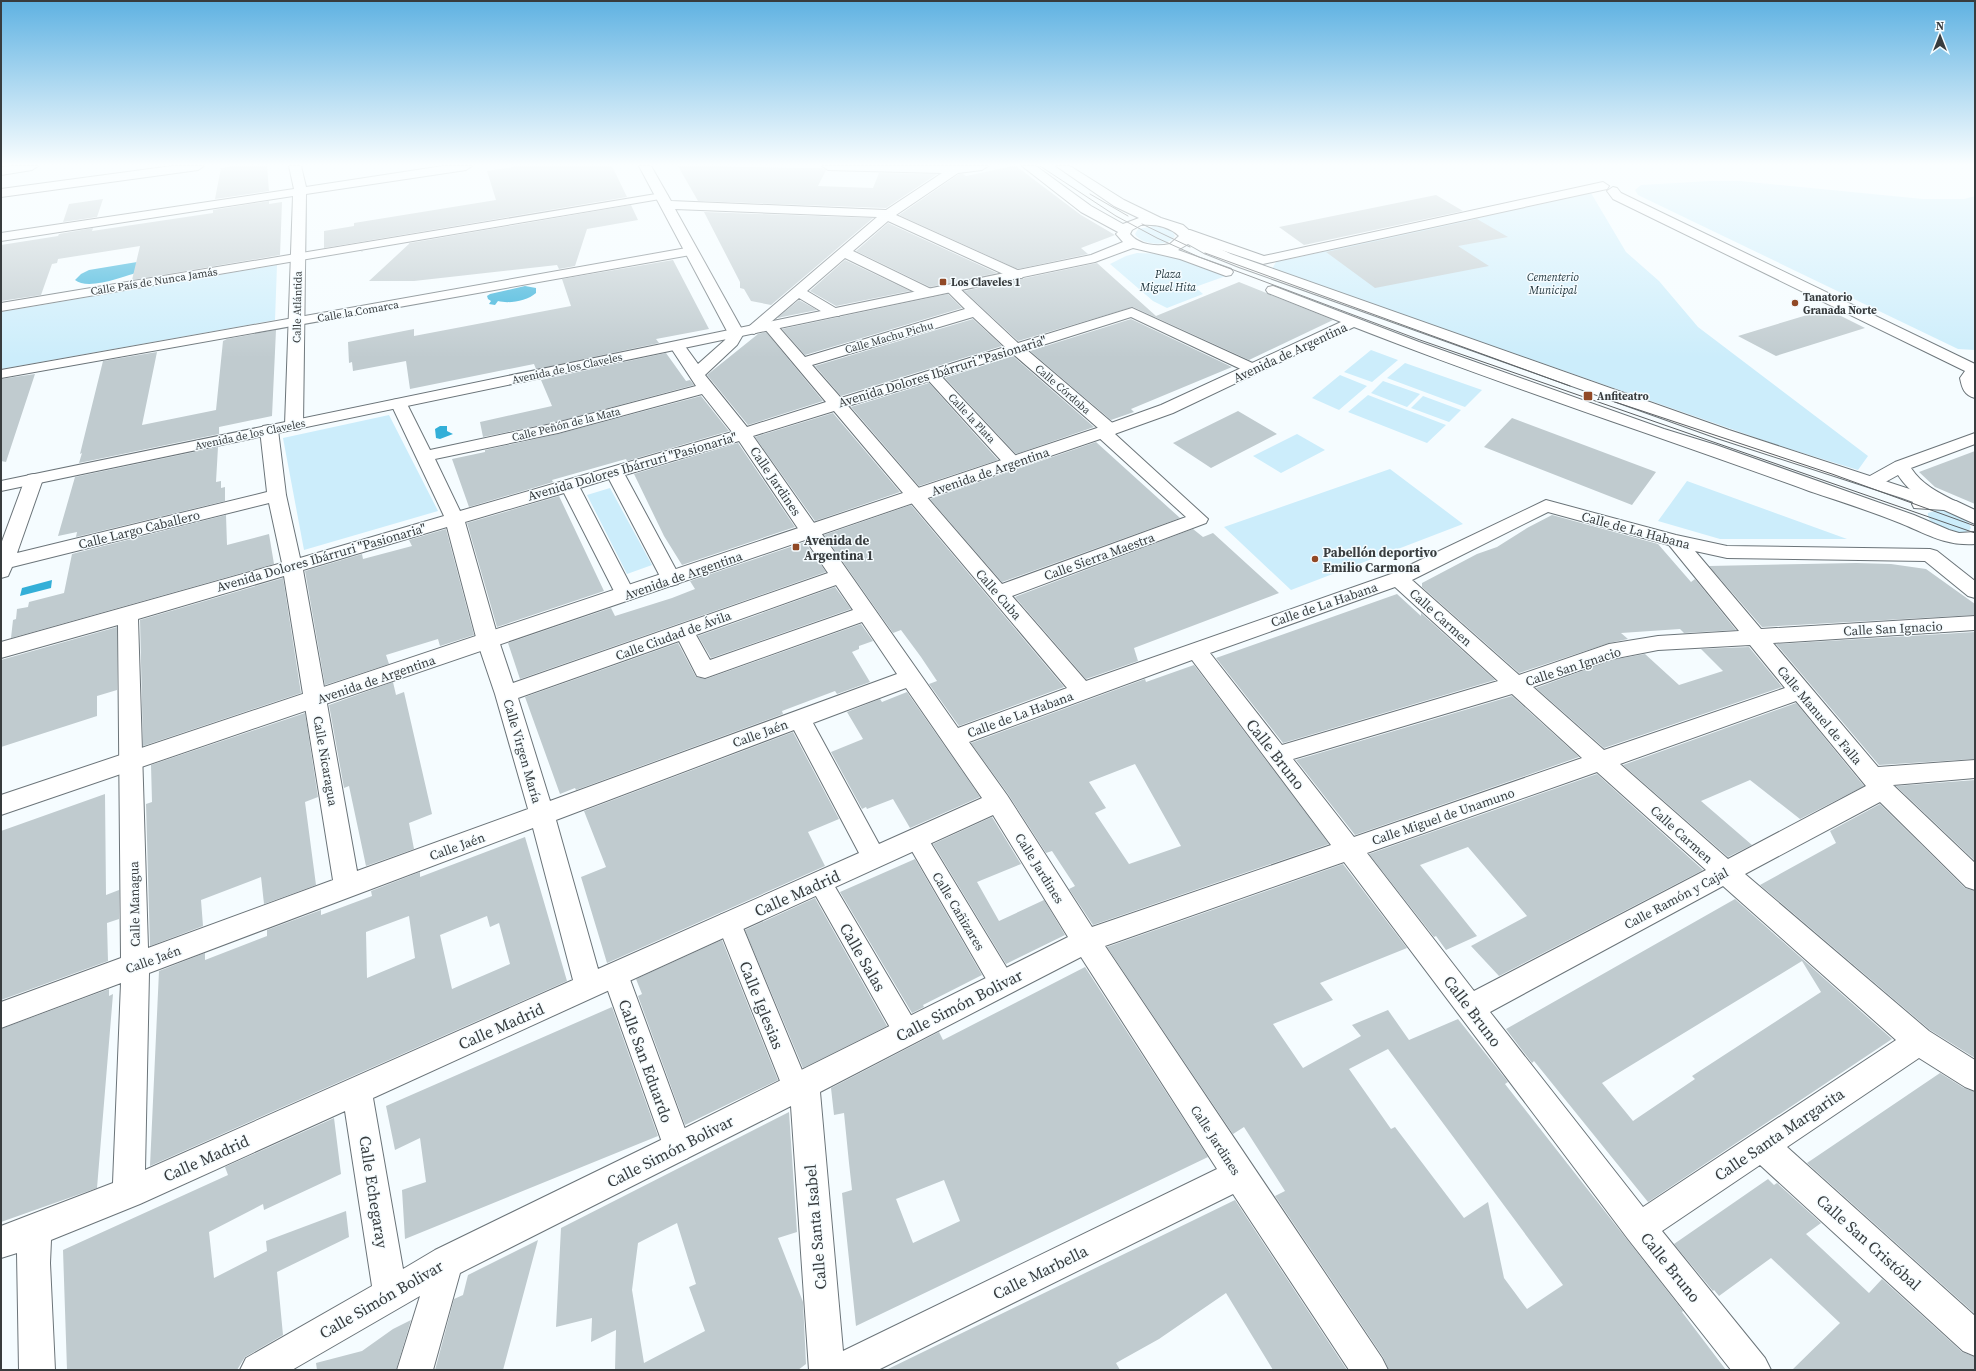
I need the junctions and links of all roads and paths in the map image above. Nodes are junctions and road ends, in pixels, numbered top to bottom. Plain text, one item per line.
1 (47, 230) edge
2 (299, 230) edge
3 (475, 230) edge
4 (680, 230) edge
5 (870, 230) edge
6 (917, 230) edge
7 (1117, 230) edge
8 (1129, 230) edge
9 (1182, 230) edge
10 (1407, 230) edge
11 (1686, 230) edge
12 (1186, 235) junction
13 (1, 237) edge
14 (1128, 237) junction
15 (1158, 249) junction
16 (692, 251) junction
17 (844, 252) junction
18 (298, 257) junction
19 (1017, 275) junction
20 (1238, 276) dead end
21 (1260, 285) dead end
22 (951, 288) junction
23 (799, 292) junction
24 (928, 293) junction
25 (1, 307) edge
26 (834, 312) junction
27 (976, 312) junction
28 (1355, 321) junction
29 (297, 322) junction
30 (770, 326) junction
31 (754, 329) junction
32 (736, 333) junction
33 (677, 345) junction
34 (1016, 348) junction
35 (802, 363) junction
36 (1252, 369) junction
37 (1975, 371) edge
38 (1, 374) edge
39 (931, 374) junction
40 (702, 381) junction
41 (1975, 393) edge
42 (399, 404) junction
43 (837, 404) junction
44 (294, 425) junction
45 (269, 430) junction
46 (1106, 431) junction
47 (743, 434) junction
48 (1975, 438) edge
49 (425, 456) junction
50 (1012, 462) junction
51 (1901, 466) junction
52 (614, 471) junction
53 (34, 479) junction
54 (1874, 481) junction
55 (569, 484) junction
56 (1, 486) edge
57 (277, 495) junction
58 (915, 497) junction
59 (1943, 504) junction
60 (454, 517) junction
61 (1975, 518) edge
62 (1199, 519) joint
63 (1935, 531) junction
64 (810, 532) junction
65 (1973, 540) edge
66 (1676, 541) junction
67 (1930, 555) junction
68 (292, 565) junction
69 (2, 566) edge
70 (840, 576) junction
71 (671, 579) junction
72 (1398, 579) junction
73 (1975, 591) edge
74 (999, 593) junction
75 (625, 594) junction
76 (867, 613) junction
77 (128, 615) junction
78 (1975, 623) edge
79 (684, 631) junction
80 (1756, 636) junction
81 (488, 641) junction
82 (1, 650) edge
83 (1196, 650) junction
84 (912, 677) junction
85 (1517, 684) junction
86 (1082, 691) junction
87 (1800, 692) junction
88 (506, 694) junction
89 (315, 699) junction
90 (800, 719) junction
91 (955, 738) junction
92 (1276, 755) junction
93 (1601, 761) junction
94 (130, 762) junction
95 (1975, 769) edge
96 (1877, 783) junction
97 (998, 802) junction
98 (1, 805) edge
99 (542, 815) junction
100 (916, 839) junction
101 (1349, 849) junction
102 (874, 858) junction
103 (1725, 872) junction
104 (1975, 879) edge
105 (820, 882) junction
106 (347, 887) junction
107 (729, 923) junction
108 (1086, 941) junction
109 (135, 965) junction
110 (615, 974) junction
111 (1002, 983) junction
112 (589, 986) junction
113 (1470, 1008) junction
114 (1, 1015) edge
115 (906, 1032) junction
116 (1919, 1041) junction
117 (1975, 1078) edge
118 (800, 1085) junction
119 (357, 1090) junction
120 (1762, 1146) junction
121 (678, 1148) junction
122 (1239, 1175) junction
123 (128, 1193) junction
124 (1639, 1228) junction
125 (35, 1230) junction
126 (1, 1242) edge
127 (447, 1262) junction
128 (390, 1294) junction
129 (1975, 1339) edge
130 (37, 1370) edge
131 (258, 1370) edge
132 (415, 1370) edge
133 (827, 1370) edge
134 (841, 1370) edge
135 (1370, 1370) edge
136 (1753, 1370) edge

1 - 13 street
2 - 18 street, Calle Atlántida
3 - 18 street, Calle País de Nunca Jamás
4 - 16 street
5 - 17 street
6 - 19 street
7 - 14 street
8 - 14 street, Avenida de los Claveles
9 - 12 street
10 - 12 street
11 - 37 street
12 - 15 street
12 - 54 street
14 - 15 street
14 - 19 street, Avenida de los Claveles
15 - 20 street
16 - 29 street, Calle la Comarca
16 - 32 street
17 - 23 street
17 - 24 street
18 - 25 street, Calle País de Nunca Jamás
18 - 29 street, Calle Atlántida
19 - 22 street, Avenida de los Claveles
21 - 28 street
22 - 24 street, Avenida de los Claveles
22 - 27 street, Calle Córdoba
23 - 26 street
23 - 31 street
24 - 26 street, Avenida de los Claveles
26 - 30 street, Avenida de los Claveles
27 - 34 street, Calle Córdoba
27 - 35 street, Calle Machu Pichu
28 - 36 street, Avenida de Argentina
28 - 63 street
29 - 38 street, Calle la Comarca
29 - 44 street, Calle Atlántida
30 - 31 street, Avenida de los Claveles
30 - 35 street, Calle Cuba
31 - 32 street, Avenida de los Claveles
32 - 33 street, Avenida de los Claveles
32 - 40 street
33 - 40 street, Calle Jardines
33 - 42 street, Avenida de los Claveles
34 - 36 street, Avenida Dolores Ibárruri "Pasionaria"
34 - 39 street, Avenida Dolores Ibárruri "Pasionaria"
34 - 46 street, Calle Córdoba
35 - 43 street, Calle Cuba
36 - 46 street, Avenida de Argentina
37 - 41 street
39 - 43 street, Avenida Dolores Ibárruri "Pasionaria"
39 - 50 street, Calle la Plata
40 - 47 street, Calle Jardines
40 - 49 street, Calle Peñón de la Mata
42 - 44 street, Avenida de los Claveles
42 - 49 street, Calle Virgen María
43 - 47 street, Avenida Dolores Ibárruri "Pasionaria"
43 - 58 street, Calle Cuba
44 - 45 street, Avenida de los Claveles
45 - 53 street, Avenida de los Claveles
45 - 57 street, Calle Nicaragua
46 - 50 street, Avenida de Argentina
46 - 62 street, Calle Córdoba
47 - 52 street, Avenida Dolores Ibárruri "Pasionaria"
47 - 64 street, Calle Jardines
48 - 51 street
49 - 60 street, Calle Virgen María
50 - 58 street, Avenida de Argentina
51 - 54 street
51 - 59 street
52 - 55 street, Avenida Dolores Ibárruri "Pasionaria"
52 - 71 street
53 - 56 street, Avenida de los Claveles
53 - 69 street
54 - 59 street
55 - 60 street, Avenida Dolores Ibárruri "Pasionaria"
55 - 75 street
57 - 68 street, Calle Nicaragua
57 - 69 street, Calle Largo Caballero
58 - 64 street, Avenida de Argentina
58 - 74 street, Calle Cuba
59 - 61 street
59 - 63 street
60 - 68 street, Avenida Dolores Ibárruri "Pasionaria"
60 - 81 street, Calle Virgen María
62 - 74 street, Calle Sierra Maestra
63 - 65 street
63 - 67 street
64 - 70 street, Calle Jardines
64 - 71 street, Avenida de Argentina
66 - 67 street, Calle de La Habana
66 - 72 street, Calle de La Habana
66 - 80 street, Calle Manuel de Falla
67 - 73 street
68 - 77 street, Avenida Dolores Ibárruri "Pasionaria"
68 - 89 street, Calle Nicaragua
70 - 76 street, Calle Jardines
70 - 79 street, Calle Ciudad de Ávila
71 - 75 street, Avenida de Argentina
72 - 83 street, Calle de La Habana
72 - 85 street, Calle Carmen
74 - 86 street, Calle Cuba
75 - 81 street, Avenida de Argentina
76 - 79 street
76 - 84 street, Calle Jardines
77 - 82 street, Avenida Dolores Ibárruri "Pasionaria"
77 - 94 street, Calle Managua
78 - 80 street, Calle San Ignacio
79 - 88 street, Calle Ciudad de Ávila
80 - 85 street, Calle San Ignacio
80 - 87 street, Calle Manuel de Falla
81 - 88 street, Calle Virgen María
81 - 89 street, Avenida de Argentina
83 - 86 street, Calle de La Habana
83 - 92 street, Calle Bruno
84 - 90 street, Calle Jaén
84 - 91 street, Calle Jardines
85 - 92 street, Calle San Ignacio
85 - 93 street, Calle Carmen
86 - 91 street, Calle de La Habana
87 - 93 street, Calle Miguel de Unamuno
87 - 96 street, Calle Manuel de Falla
88 - 99 street, Calle Virgen María
89 - 94 street, Avenida de Argentina
89 - 106 street, Calle Nicaragua
90 - 99 street, Calle Jaén
90 - 102 street
91 - 97 street, Calle Jardines
92 - 101 street, Calle Bruno
93 - 101 street, Calle Miguel de Unamuno
93 - 103 street, Calle Carmen
94 - 98 street, Avenida de Argentina
94 - 109 street, Calle Managua
95 - 96 street, Calle Ramón y Cajal
96 - 103 street, Calle Ramón y Cajal
96 - 104 street, Calle Manuel de Falla
97 - 100 street, Calle Madrid
97 - 108 street, Calle Jardines
99 - 106 street, Calle Jaén
99 - 112 street, Calle Virgen María
100 - 102 street, Calle Madrid
100 - 111 street, Calle Cañizares
101 - 108 street, Calle Miguel de Unamuno
101 - 113 street, Calle Bruno
102 - 105 street, Calle Madrid
103 - 113 street, Calle Ramón y Cajal
103 - 116 street, Calle Carmen
105 - 107 street, Calle Madrid
105 - 115 street, Calle Salas
106 - 109 street, Calle Jaén
107 - 110 street, Calle Madrid
107 - 118 street, Calle Iglesias
108 - 111 street, Calle Simón Bolivar
108 - 122 street, Calle Jardines
109 - 114 street, Calle Jaén
109 - 123 street, Calle Managua
110 - 112 street, Calle Madrid
110 - 121 street, Calle San Eduardo
111 - 115 street, Calle Simón Bolivar
112 - 119 street, Calle Madrid
113 - 124 street, Calle Bruno
115 - 118 street, Calle Simón Bolivar
116 - 117 street, Calle Carmen
116 - 120 street, Calle Santa Margarita
118 - 121 street, Calle Simón Bolivar
118 - 133 street, Calle Santa Isabel
119 - 123 street, Calle Madrid
119 - 128 street, Calle Echegaray
120 - 124 street, Calle Santa Margarita
120 - 129 street, Calle San Cristóbal
121 - 127 street, Calle Simón Bolivar
122 - 134 street, Calle Marbella
122 - 135 street, Calle Jardines
123 - 125 street, Calle Madrid
124 - 136 street, Calle Bruno
125 - 126 street, Calle Madrid
125 - 130 street
127 - 128 street, Calle Simón Bolivar
127 - 132 street
128 - 131 street, Calle Simón Bolivar

